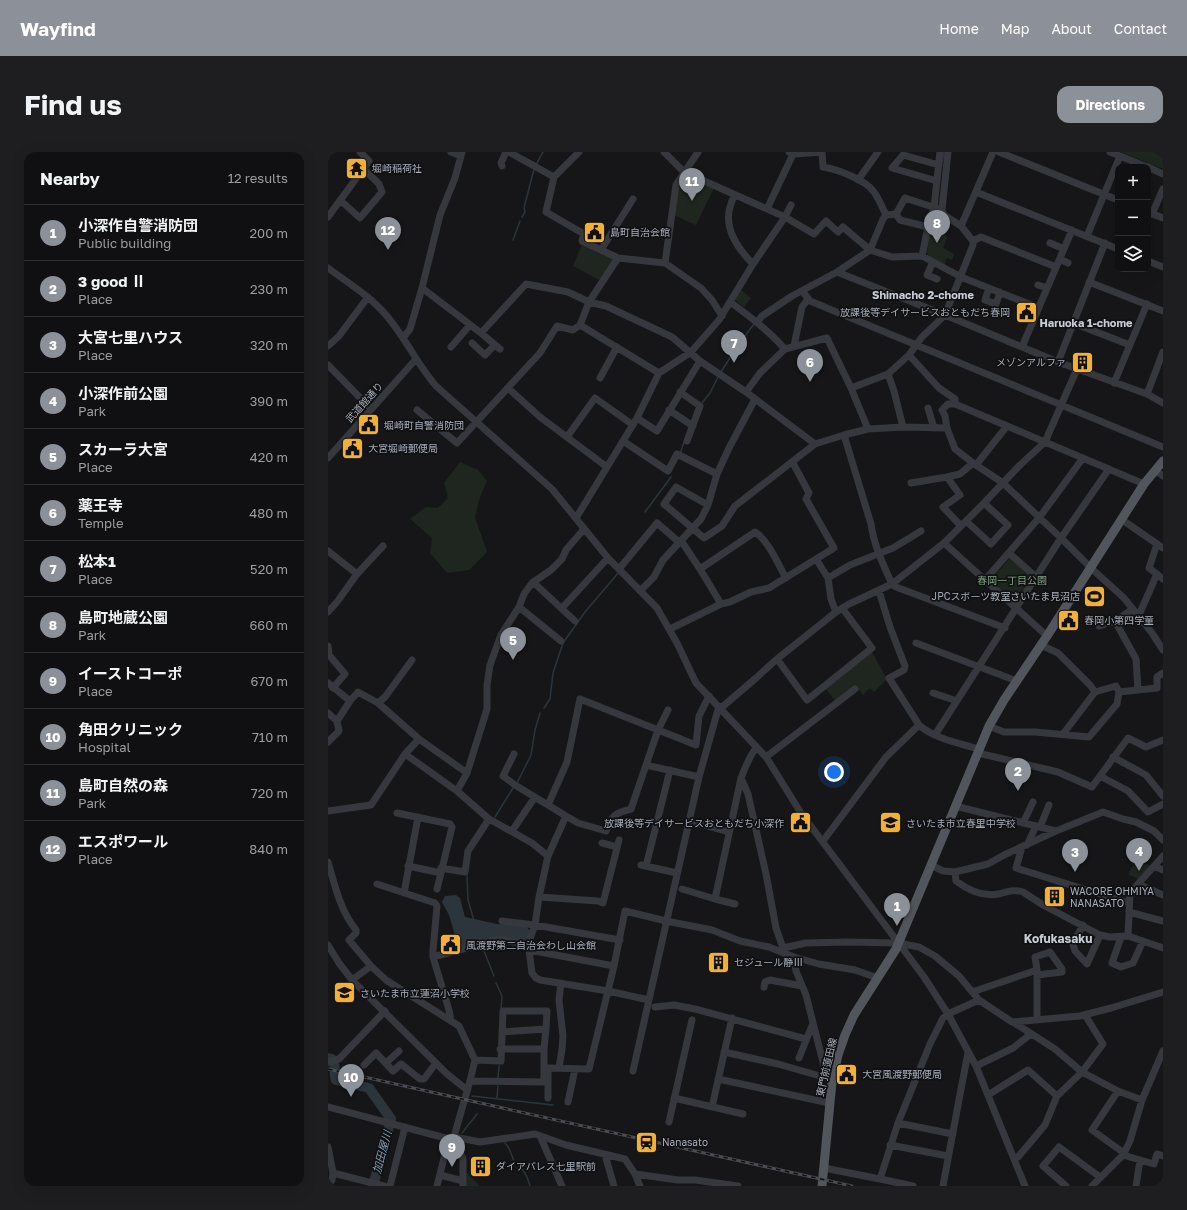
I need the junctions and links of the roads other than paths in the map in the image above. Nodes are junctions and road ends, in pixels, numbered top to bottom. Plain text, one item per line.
1 (360, 152) edge
2 (451, 152) edge
3 (506, 152) edge
4 (509, 152) edge
5 (578, 152) edge
6 (664, 152) edge
7 (698, 152) edge
8 (822, 152) edge
9 (940, 152) edge
10 (948, 152) edge
11 (993, 152) edge
12 (999, 152) edge
13 (1110, 152) edge
14 (792, 153) edge
15 (875, 153) edge
16 (461, 154) edge
17 (367, 155) edge
18 (1120, 156) junction
19 (1140, 164) edge
20 (938, 165) junction
21 (502, 166) dead end
22 (1151, 168) edge
23 (364, 169) junction
24 (684, 172) junction
25 (1163, 174) edge
26 (554, 177) junction
27 (858, 180) junction
28 (936, 181) junction
29 (1163, 189) edge
30 (976, 192) junction
31 (1104, 194) junction
32 (735, 195) junction
33 (633, 199) dead end
34 (1115, 199) edge
35 (340, 200) junction
36 (791, 205) dead end
37 (934, 208) junction
38 (767, 209) junction
39 (942, 210) junction
40 (1151, 211) edge
41 (1151, 213) edge
42 (896, 214) junction
43 (886, 215) junction
44 (328, 217) edge
45 (785, 217) junction
46 (1163, 218) edge
47 (928, 226) junction
48 (961, 226) junction
49 (1072, 230) junction
50 (1088, 236) junction
51 (973, 241) junction
52 (1050, 243) dead end
53 (1105, 243) junction
54 (1115, 248) edge
55 (1064, 249) junction
56 (601, 250) junction
57 (870, 250) junction
58 (922, 256) junction
59 (618, 258) junction
60 (1060, 259) junction
61 (933, 262) junction
62 (1068, 262) dead end
63 (1151, 262) edge
64 (665, 263) junction
65 (753, 264) junction
66 (1056, 267) junction
67 (1163, 267) edge
68 (328, 268) edge
69 (837, 272) junction
70 (961, 276) junction
71 (937, 278) dead end
72 (1089, 282) junction
73 (1038, 285) dead end
74 (422, 288) junction
75 (989, 288) junction
76 (1047, 288) junction
77 (803, 292) junction
78 (1000, 292) junction
79 (368, 298) junction
80 (808, 299) junction
81 (589, 302) junction
82 (730, 302) junction
83 (1147, 304) junction
84 (1038, 308) junction
85 (1163, 311) edge
86 (945, 315) junction
87 (722, 316) junction
88 (758, 321) junction
89 (1073, 323) junction
90 (470, 325) junction
91 (580, 325) junction
92 (481, 333) junction
93 (403, 338) junction
94 (472, 343) dead end
95 (917, 344) junction
96 (1130, 345) junction
97 (328, 346) edge
98 (794, 346) junction
99 (451, 347) dead end
100 (617, 347) junction
101 (1022, 347) junction
102 (785, 349) junction
103 (691, 352) junction
104 (1163, 352) edge
105 (910, 355) junction
106 (416, 359) junction
107 (700, 361) junction
108 (1058, 362) junction
109 (328, 365) edge
110 (1077, 369) junction
111 (659, 373) junction
112 (888, 374) junction
113 (600, 378) dead end
114 (1114, 383) junction
115 (508, 388) junction
116 (851, 388) junction
117 (680, 392) junction
118 (746, 392) junction
119 (1147, 394) junction
120 (755, 399) junction
121 (1163, 403) edge
122 (955, 404) junction
123 (1062, 405) junction
124 (928, 408) dead end
125 (372, 409) junction
126 (417, 410) dead end
127 (669, 410) junction
128 (637, 418) junction
129 (476, 422) junction
130 (633, 425) junction
131 (693, 426) junction
132 (1007, 426) junction
133 (903, 427) junction
134 (934, 428) junction
135 (947, 428) junction
136 (868, 429) junction
137 (844, 435) junction
138 (567, 437) junction
139 (623, 441) junction
140 (687, 441) dead end
141 (1045, 442) junction
142 (815, 444) junction
143 (1163, 446) edge
144 (328, 458) edge
145 (1083, 458) junction
146 (1163, 461) edge
147 (793, 463) junction
148 (974, 464) junction
149 (607, 467) junction
150 (1109, 470) junction
151 (1155, 470) junction
152 (717, 474) junction
153 (1163, 476) edge
154 (947, 477) junction
155 (911, 483) dead end
156 (1003, 483) junction
157 (1144, 484) junction
158 (984, 503) junction
159 (708, 505) junction
160 (576, 518) junction
161 (1039, 518) junction
162 (1121, 519) junction
163 (963, 523) junction
164 (584, 529) junction
165 (693, 529) junction
166 (921, 532) dead end
167 (1061, 538) junction
168 (681, 542) junction
169 (944, 543) junction
170 (383, 546) dead end
171 (1160, 546) edge
172 (328, 552) edge
173 (1009, 553) junction
174 (878, 555) junction
175 (608, 558) junction
176 (816, 559) junction
177 (1091, 568) junction
178 (619, 569) junction
179 (700, 569) junction
180 (357, 574) junction
181 (1036, 577) junction
182 (1160, 577) edge
183 (786, 578) junction
184 (828, 578) junction
185 (985, 580) junction
186 (533, 582) junction
187 (892, 584) junction
188 (640, 590) junction
189 (879, 590) junction
190 (720, 604) junction
191 (519, 606) junction
192 (562, 608) junction
193 (1016, 608) junction
194 (1133, 609) junction
195 (839, 610) junction
196 (328, 612) edge
197 (1139, 615) junction
198 (575, 621) dead end
199 (1115, 621) junction
200 (1099, 626) dead end
201 (1005, 628) junction
202 (670, 629) junction
203 (1047, 636) junction
204 (561, 641) dead end
205 (916, 643) dead end
206 (1042, 645) junction
207 (328, 646) edge
208 (1163, 650) edge
209 (777, 659) junction
210 (412, 660) dead end
211 (978, 667) junction
212 (1163, 673) edge
213 (1017, 681) junction
214 (331, 685) edge
215 (855, 689) dead end
216 (1138, 690) junction
217 (1095, 692) junction
218 (1119, 692) junction
219 (933, 694) dead end
220 (709, 696) junction
221 (957, 701) junction
222 (350, 702) junction
223 (378, 703) junction
224 (720, 707) junction
225 (668, 710) dead end
226 (328, 713) edge
227 (337, 721) junction
228 (919, 725) junction
229 (989, 726) junction
230 (658, 730) junction
231 (1063, 734) junction
232 (935, 735) junction
233 (419, 739) junction
234 (1163, 740) edge
235 (328, 742) edge
236 (757, 747) junction
237 (979, 751) junction
238 (405, 754) junction
239 (514, 754) dead end
240 (766, 757) junction
241 (1113, 757) junction
242 (646, 764) junction
243 (670, 770) junction
244 (467, 772) junction
245 (1100, 776) junction
246 (699, 777) junction
247 (741, 778) junction
248 (457, 791) junction
249 (1163, 796) edge
250 (535, 797) junction
251 (1033, 802) dead end
252 (1163, 804) edge
253 (548, 805) junction
254 (1049, 805) dead end
255 (955, 806) junction
256 (328, 811) edge
257 (397, 813) dead end
258 (566, 816) junction
259 (418, 817) junction
260 (489, 819) junction
261 (689, 821) junction
262 (1023, 823) junction
263 (1038, 827) junction
264 (512, 831) junction
265 (1056, 831) junction
266 (729, 832) junction
267 (1163, 840) edge
268 (823, 841) junction
269 (602, 843) dead end
270 (1025, 846) junction
271 (548, 856) junction
272 (1163, 856) edge
273 (328, 862) edge
274 (930, 864) junction
275 (408, 866) junction
276 (1154, 866) junction
277 (441, 870) junction
278 (1163, 870) edge
279 (955, 872) junction
280 (677, 873) junction
281 (377, 884) dead end
282 (1138, 884) junction
283 (437, 889) dead end
284 (682, 889) dead end
285 (404, 893) junction
286 (1163, 895) edge
287 (539, 896) junction
288 (715, 898) junction
289 (1130, 903) junction
290 (735, 904) dead end
291 (1129, 912) junction
292 (666, 921) junction
293 (1163, 921) edge
294 (502, 922) dead end
295 (536, 925) junction
296 (1083, 925) junction
297 (1100, 935) junction
298 (1125, 936) junction
299 (620, 940) junction
300 (1143, 941) junction
301 (898, 943) junction
302 (328, 945) edge
303 (529, 948) junction
304 (1163, 948) edge
305 (783, 950) junction
306 (434, 957) junction
307 (794, 957) junction
308 (371, 966) junction
309 (614, 966) junction
310 (878, 978) junction
311 (352, 980) junction
312 (561, 983) junction
313 (802, 986) junction
314 (764, 987) dead end
315 (608, 991) junction
316 (972, 992) junction
317 (1163, 992) edge
318 (649, 1000) junction
319 (979, 1000) junction
320 (654, 1007) dead end
321 (385, 1011) junction
322 (948, 1014) junction
323 (1085, 1015) junction
324 (732, 1018) junction
325 (692, 1020) dead end
326 (1037, 1020) junction
327 (450, 1021) junction
328 (1012, 1022) junction
329 (813, 1023) junction
330 (546, 1030) junction
331 (502, 1032) junction
332 (1031, 1034) junction
333 (806, 1039) junction
334 (500, 1049) junction
335 (544, 1049) junction
336 (398, 1051) dead end
337 (1163, 1051) edge
338 (724, 1052) junction
339 (968, 1053) junction
340 (800, 1058) dead end
341 (475, 1060) junction
342 (328, 1062) edge
343 (386, 1063) junction
344 (436, 1063) junction
345 (364, 1065) dead end
346 (976, 1066) junction
347 (559, 1068) junction
348 (575, 1069) junction
349 (633, 1071) dead end
350 (1082, 1072) junction
351 (718, 1079) junction
352 (830, 1080) junction
353 (470, 1081) junction
354 (467, 1090) junction
355 (1118, 1091) junction
356 (988, 1095) junction
357 (1057, 1096) junction
358 (548, 1098) dead end
359 (674, 1098) junction
360 (1142, 1100) junction
361 (568, 1102) dead end
362 (829, 1103) junction
363 (712, 1107) junction
364 (328, 1108) edge
365 (743, 1114) dead end
366 (669, 1122) dead end
367 (898, 1123) junction
368 (405, 1127) junction
369 (953, 1134) junction
370 (540, 1136) junction
371 (453, 1138) junction
372 (890, 1144) junction
373 (328, 1147) edge
374 (1123, 1154) junction
375 (605, 1155) junction
376 (948, 1156) junction
377 (1163, 1156) edge
378 (1014, 1158) junction
379 (1140, 1160) junction
380 (824, 1168) junction
381 (333, 1173) junction
382 (635, 1174) junction
383 (440, 1175) junction
384 (1100, 1177) junction
385 (880, 1179) junction
386 (463, 1183) edge
387 (688, 1183) edge
388 (372, 1184) edge
389 (728, 1185) edge
390 (330, 1186) edge
391 (384, 1186) edge
392 (390, 1186) edge
393 (437, 1186) edge
394 (562, 1186) edge
395 (614, 1186) edge
396 (640, 1186) edge
397 (738, 1186) edge
398 (822, 1186) edge
399 (913, 1186) edge
400 (944, 1186) edge
401 (1025, 1186) edge
402 (1066, 1186) edge
403 (1092, 1186) edge
404 (1136, 1186) edge

1 - 17 street
2 - 16 street
3 - 21 street
4 - 26 street
5 - 26 street
6 - 24 street
7 - 24 street
8 - 14 street
8 - 27 street
9 - 20 street
10 - 39 street
11 - 30 street
12 - 31 street
13 - 18 street
14 - 38 street
15 - 27 street
16 - 74 street
17 - 23 street
18 - 19 street
18 - 31 street
20 - 28 street
20 - 28 street
22 - 25 street
23 - 35 street
23 - 35 street
24 - 32 street
24 - 64 street
26 - 56 street
27 - 43 street
28 - 37 street
29 - 40 street
30 - 48 street
30 - 49 street
31 - 34 street
31 - 50 street
32 - 38 street
32 - 65 street
33 - 56 street
35 - 44 street
36 - 45 street
37 - 39 street
37 - 42 street
37 - 47 street
38 - 45 street
39 - 48 street
41 - 46 street
42 - 43 street
42 - 47 street
43 - 57 street
45 - 57 street
45 - 65 street
47 - 58 street
48 - 51 street
49 - 50 street
49 - 55 street
50 - 53 street
51 - 66 street
51 - 70 street
52 - 55 street
53 - 54 street
53 - 72 street
55 - 60 street
56 - 59 street
57 - 58 street
57 - 69 street
58 - 61 street
59 - 64 street
59 - 81 street
60 - 62 street
60 - 66 street
61 - 70 street
61 - 71 street
63 - 67 street
64 - 87 street
65 - 82 street
66 - 76 street
68 - 79 street
69 - 77 street
69 - 86 street
70 - 75 street
70 - 86 street
72 - 83 street
72 - 89 street
73 - 76 street
74 - 90 street
74 - 93 street
75 - 78 street
75 - 78 street
76 - 84 street
77 - 80 street
77 - 88 street
78 - 84 street
79 - 93 street
79 - 97 street
80 - 95 street
80 - 98 street
81 - 91 street
81 - 92 street
81 - 103 street
82 - 87 street
82 - 88 street
83 - 85 street
83 - 96 street
84 - 101 street
86 - 95 street
86 - 101 street
87 - 103 street
88 - 102 street
89 - 96 street
89 - 108 street
90 - 92 street
90 - 99 street
91 - 100 street
91 - 115 street
92 - 94 street
93 - 106 street
95 - 105 street
95 - 123 street
96 - 114 street
98 - 102 street
98 - 116 street
100 - 111 street
100 - 113 street
101 - 108 street
102 - 118 street
103 - 107 street
103 - 111 street
104 - 119 street
105 - 112 street
105 - 122 street
106 - 125 street, 武道館通り
106 - 129 street
107 - 117 street
107 - 118 street
108 - 110 street
109 - 125 street
110 - 114 street
110 - 123 street
111 - 128 street
112 - 116 street
112 - 133 street
114 - 119 street
115 - 129 street
115 - 138 street
116 - 136 street
117 - 127 street
117 - 131 street
118 - 120 street
119 - 121 street
120 - 142 street
120 - 152 street
122 - 132 street
122 - 135 street
123 - 141 street
123 - 143 street
124 - 134 street
125 - 144 street, 武道館通り
126 - 129 street
127 - 128 street
127 - 131 street
128 - 130 street
129 - 160 street
130 - 138 street
130 - 139 street
131 - 140 street
132 - 141 street
132 - 148 street
133 - 134 street
133 - 136 street
134 - 135 street
135 - 148 street
136 - 137 street
137 - 142 street
137 - 174 street
138 - 149 street
139 - 149 street
139 - 152 street
141 - 145 street
141 - 156 street
142 - 147 street
145 - 150 street
145 - 161 street
146 - 151 main road, 東門前蓮田線
147 - 165 street
147 - 176 street
148 - 154 street
148 - 156 street
149 - 160 street
150 - 157 street
150 - 167 street
151 - 153 street
151 - 157 main road, 東門前蓮田線
152 - 159 street
154 - 155 street
154 - 163 street
156 - 158 street
156 - 161 street
157 - 162 main road, 東門前蓮田線
158 - 163 street
158 - 163 street
159 - 165 street
159 - 165 street
160 - 164 street
161 - 167 street
161 - 173 street
162 - 171 street
162 - 177 main road, 東門前蓮田線
163 - 169 street
164 - 175 street
164 - 186 street
165 - 168 street
166 - 174 street
167 - 177 street
167 - 181 street
168 - 178 street
168 - 179 street
168 - 188 street
169 - 185 street
169 - 187 street
170 - 180 street
171 - 182 street
172 - 180 street
173 - 181 street
173 - 185 street
174 - 184 street
174 - 187 street
175 - 178 street
175 - 192 street
176 - 183 street
176 - 184 street
177 - 194 street
177 - 203 main road, 東門前蓮田線
178 - 188 street
179 - 183 street
179 - 190 street
180 - 196 street
181 - 193 street
182 - 197 street
183 - 190 street
184 - 195 street
185 - 193 street
186 - 191 street
186 - 192 street
187 - 189 street
187 - 201 street
188 - 202 street
189 - 195 street
189 - 228 street
190 - 202 street
191 - 204 street
191 - 244 street
192 - 198 street
193 - 201 street
193 - 203 street
194 - 197 street
194 - 199 street
195 - 209 street
195 - 209 street
197 - 208 street
199 - 200 street
199 - 216 street
201 - 211 street
202 - 220 street
203 - 206 main road, 東門前蓮田線
205 - 211 street
206 - 213 main road, 東門前蓮田線
206 - 217 street
207 - 214 street
209 - 224 street
210 - 223 street
211 - 213 street
211 - 221 street
212 - 216 street
213 - 229 main road, 東門前蓮田線
214 - 222 street
215 - 240 street
216 - 218 street
217 - 218 street
217 - 231 street
218 - 231 street
219 - 221 street
220 - 224 street
220 - 230 street
221 - 232 street
222 - 223 street
222 - 227 street
223 - 233 street
224 - 236 street
224 - 246 street
225 - 230 street
226 - 227 street
227 - 235 street
228 - 232 street
228 - 268 street
229 - 231 street
229 - 237 main road, 東門前蓮田線
230 - 242 street
230 - 253 street
232 - 237 street
233 - 238 street
233 - 244 street
234 - 241 street
236 - 240 street
236 - 247 street
237 - 245 street
237 - 255 main road, 東門前蓮田線
238 - 248 street
238 - 256 street
239 - 250 street
240 - 268 street
241 - 245 street
241 - 249 street
242 - 243 street
242 - 258 street
243 - 246 street
243 - 280 street
244 - 248 street
245 - 252 street
246 - 261 street
247 - 266 street
247 - 305 street
248 - 260 street
250 - 253 street
250 - 264 street
251 - 262 street
253 - 258 street
254 - 263 street
255 - 262 street
255 - 274 main road, 東門前蓮田線
257 - 259 street
258 - 271 street
259 - 275 street
259 - 277 street
260 - 264 street
260 - 277 street
261 - 266 street
261 - 280 street
262 - 263 street
263 - 265 street
263 - 270 street
264 - 271 street
265 - 267 street
265 - 270 street
266 - 288 street
268 - 301 street
269 - 287 street
270 - 279 street
270 - 289 street
271 - 287 street
272 - 276 street
273 - 308 street
274 - 279 street
274 - 301 main road, 東門前蓮田線
275 - 277 street
275 - 285 street
276 - 278 street
276 - 282 street
277 - 283 street
279 - 296 street
280 - 292 street
281 - 285 street
282 - 286 street
282 - 289 street
284 - 288 street
285 - 306 street
287 - 295 street
288 - 290 street
289 - 291 street
291 - 293 street
291 - 298 street
292 - 299 street
292 - 305 street
292 - 318 street
294 - 295 street
295 - 299 street
295 - 303 street
296 - 297 street
296 - 297 street
297 - 298 street
298 - 300 street
298 - 300 street
299 - 309 street
300 - 304 street
301 - 305 street
301 - 310 main road, 東門前蓮田線
301 - 316 street
301 - 322 street
302 - 311 street
303 - 306 street
303 - 309 street
303 - 312 street
305 - 307 street
306 - 327 street
307 - 310 street
307 - 313 street
308 - 311 street
308 - 327 street
309 - 315 street
310 - 352 main road, 東門前蓮田線
311 - 321 street
312 - 315 street
312 - 347 street
313 - 314 street
313 - 329 street
315 - 318 street
315 - 348 street
316 - 319 street
316 - 326 street
317 - 323 street
318 - 349 street
319 - 322 street
319 - 328 street
320 - 324 street
321 - 342 street
321 - 344 street
322 - 339 street
322 - 367 street
323 - 326 street
323 - 350 street
324 - 333 street
324 - 338 street
325 - 359 street
326 - 328 street
327 - 341 street
328 - 332 street
329 - 333 street
329 - 352 street
330 - 331 street
330 - 331 street
330 - 335 street
331 - 334 street
332 - 346 street
332 - 350 street
333 - 340 street
334 - 335 street
334 - 341 street
335 - 353 street
336 - 343 street
337 - 360 street
338 - 351 street
338 - 352 street
339 - 346 street
339 - 369 street
341 - 353 street
343 - 344 street
343 - 345 street
344 - 354 street
346 - 356 street
347 - 348 street
347 - 358 street
348 - 361 street
350 - 355 street
350 - 357 street
351 - 362 street
351 - 363 street
352 - 362 main road, 東門前蓮田線
353 - 354 street
354 - 371 street
355 - 360 street
355 - 374 street
356 - 357 street
356 - 378 street
357 - 378 street
359 - 363 street
359 - 366 street
360 - 374 street
362 - 380 main road, 東門前蓮田線
363 - 365 street
364 - 368 street
367 - 369 street
367 - 372 street
368 - 371 street
368 - 392 street
369 - 376 street
370 - 371 street
370 - 375 street
370 - 394 street
371 - 383 street
371 - 386 street
372 - 376 street
372 - 385 street
373 - 381 street
374 - 379 street
374 - 384 street
375 - 382 street
375 - 395 street
376 - 400 street
377 - 379 street
378 - 401 street
379 - 404 street
380 - 385 street
380 - 398 main road, 東門前蓮田線
381 - 388 street
381 - 390 street
382 - 387 street
382 - 396 street
383 - 386 street
383 - 393 street
384 - 402 street
384 - 403 street
385 - 399 street
387 - 389 street
388 - 391 street
389 - 397 street

